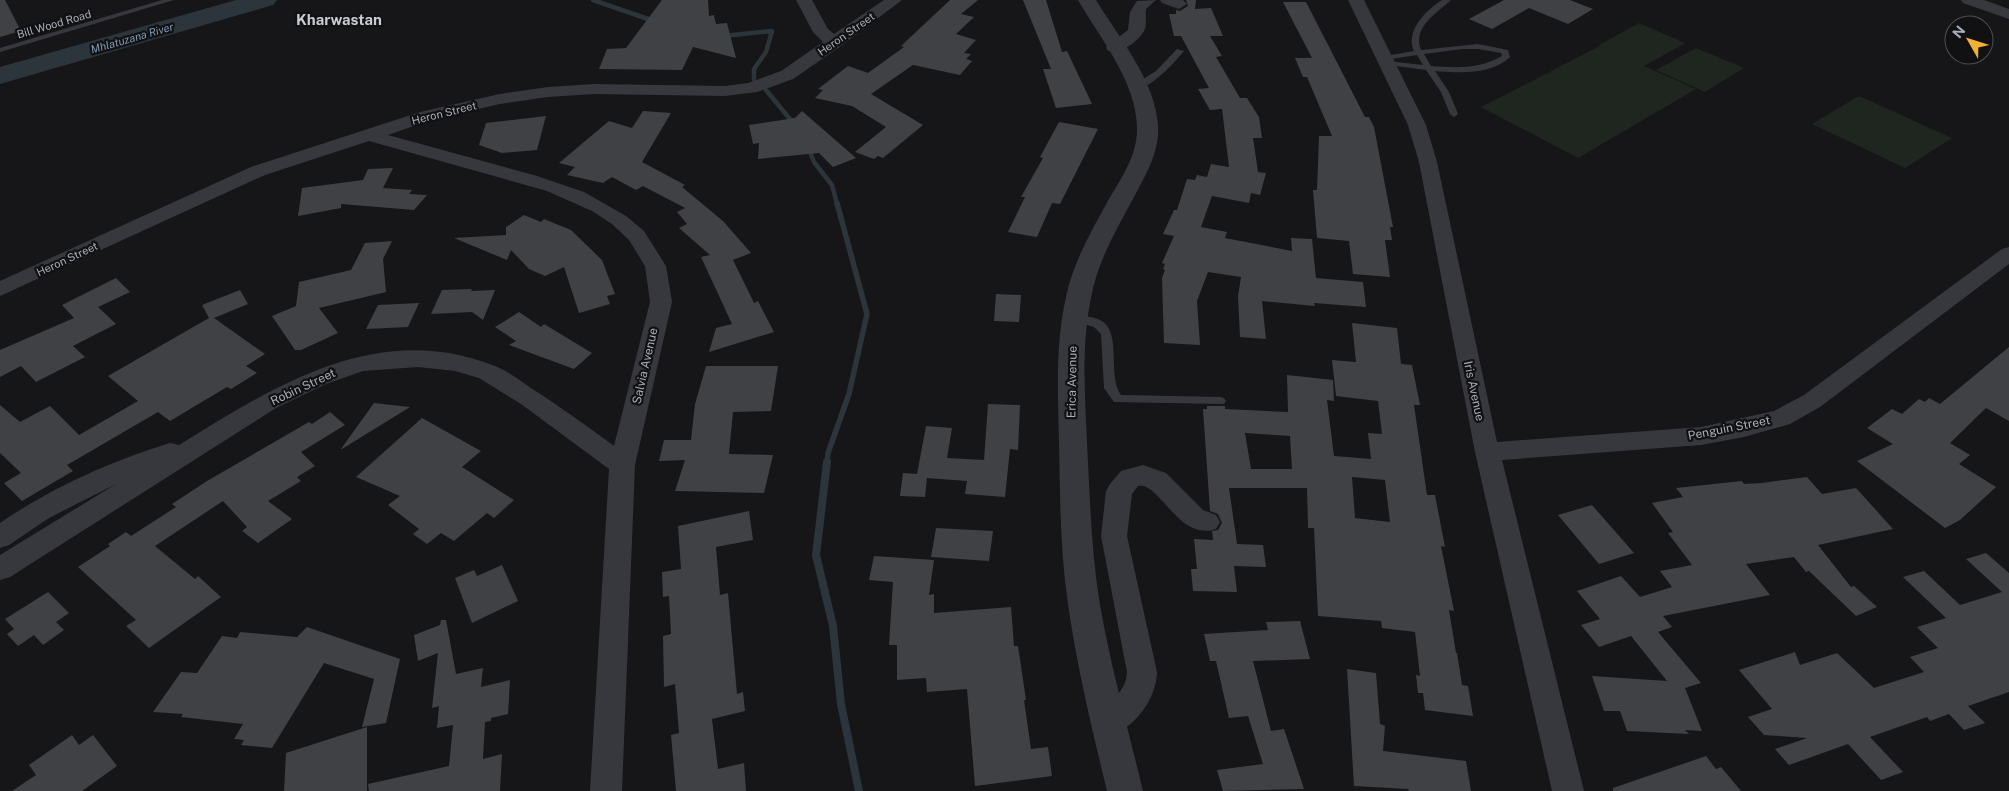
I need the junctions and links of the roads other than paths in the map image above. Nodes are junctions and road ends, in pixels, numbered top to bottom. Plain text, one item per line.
1 (170, 0) edge
2 (804, 0) edge
3 (894, 0) edge
4 (1087, 0) edge
5 (1148, 0) edge
6 (1356, 0) edge
7 (1447, 0) edge
8 (1969, 0) edge
9 (2009, 14) edge
10 (834, 43) junction
11 (1114, 47) junction
12 (0, 50) edge
13 (1180, 51) dead end
14 (1420, 54) junction
15 (1387, 61) junction
16 (1430, 67) junction
17 (1137, 87) junction
18 (1454, 114) dead end
19 (368, 135) junction
20 (2009, 254) edge
21 (0, 290) edge
22 (1075, 318) junction
23 (1220, 401) dead end
24 (213, 437) junction
25 (1487, 452) junction
26 (622, 465) junction
27 (1207, 522) dead end
28 (0, 538) edge
29 (0, 569) edge
30 (1109, 723) junction
31 (606, 791) edge
32 (1125, 791) edge
33 (1568, 791) edge

1 - 12 lane, Bill Wood Road
2 - 10 street
3 - 10 street, Heron Street
4 - 11 street, Erica Avenue
5 - 11 street
6 - 15 street, Iris Avenue
7 - 14 lane
8 - 9 street
10 - 19 street, Heron Street
11 - 17 street, Erica Avenue
13 - 17 lane
14 - 15 lane
14 - 16 lane
14 - 16 lane
15 - 16 lane
15 - 25 street, Iris Avenue
16 - 18 lane
17 - 22 street, Erica Avenue
19 - 21 street, Heron Street
19 - 26 street, Salvia Avenue
20 - 25 street, Penguin Street
22 - 23 lane
22 - 30 street, Erica Avenue
24 - 26 street, Robin Street
24 - 28 street
24 - 29 street, Robin Street
25 - 33 street, Iris Avenue
26 - 31 street, Salvia Avenue
27 - 30 street
30 - 32 street, Erica Avenue

